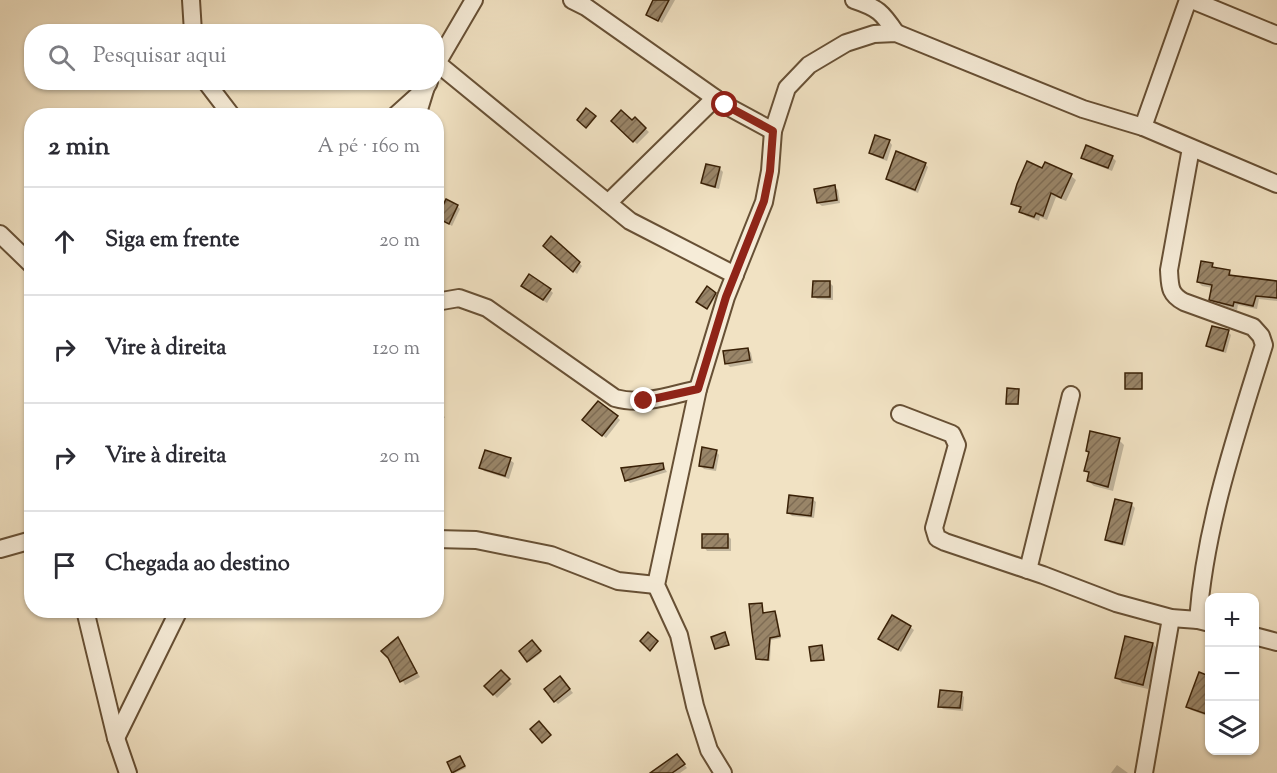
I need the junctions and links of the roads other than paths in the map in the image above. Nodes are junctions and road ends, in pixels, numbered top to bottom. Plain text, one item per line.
1 (192, 0) edge
2 (572, 0) edge
3 (854, 0) edge
4 (1190, 0) edge
5 (470, 1) edge
6 (193, 24) edge
7 (896, 33) junction
8 (1277, 35) edge
9 (444, 51) edge
10 (444, 70) edge
11 (212, 90) edge
12 (423, 90) edge
13 (426, 90) edge
14 (715, 98) junction
15 (226, 108) edge
16 (404, 108) edge
17 (420, 108) edge
18 (1143, 127) junction
19 (773, 131) junction
20 (1191, 148) junction
21 (1277, 184) edge
22 (608, 203) junction
23 (0, 234) edge
24 (24, 257) edge
25 (735, 275) junction
26 (444, 301) edge
27 (698, 389) junction
28 (1071, 395) dead end
29 (900, 414) dead end
30 (444, 539) edge
31 (24, 542) edge
32 (0, 549) edge
33 (1028, 570) junction
34 (656, 585) junction
35 (87, 618) edge
36 (176, 618) edge
37 (1171, 618) junction
38 (1204, 621) edge
39 (1259, 637) edge
40 (1277, 642) edge
41 (116, 738) junction
42 (128, 773) edge
43 (723, 773) edge
44 (1144, 773) edge

1 - 6 street
2 - 14 street
3 - 7 street
4 - 8 street
4 - 18 street
5 - 9 street
7 - 18 street
7 - 19 street
10 - 22 street
11 - 15 street
12 - 16 street
13 - 17 street
14 - 19 street
14 - 22 street
18 - 20 street
19 - 25 street
20 - 21 street
20 - 38 street
22 - 25 street
23 - 24 street
25 - 27 street
26 - 27 street
27 - 34 street
28 - 33 street
29 - 33 street
30 - 34 street
31 - 32 street
33 - 37 street
34 - 43 street
35 - 41 street
36 - 41 street
37 - 38 street
37 - 44 street
39 - 40 street
41 - 42 street

